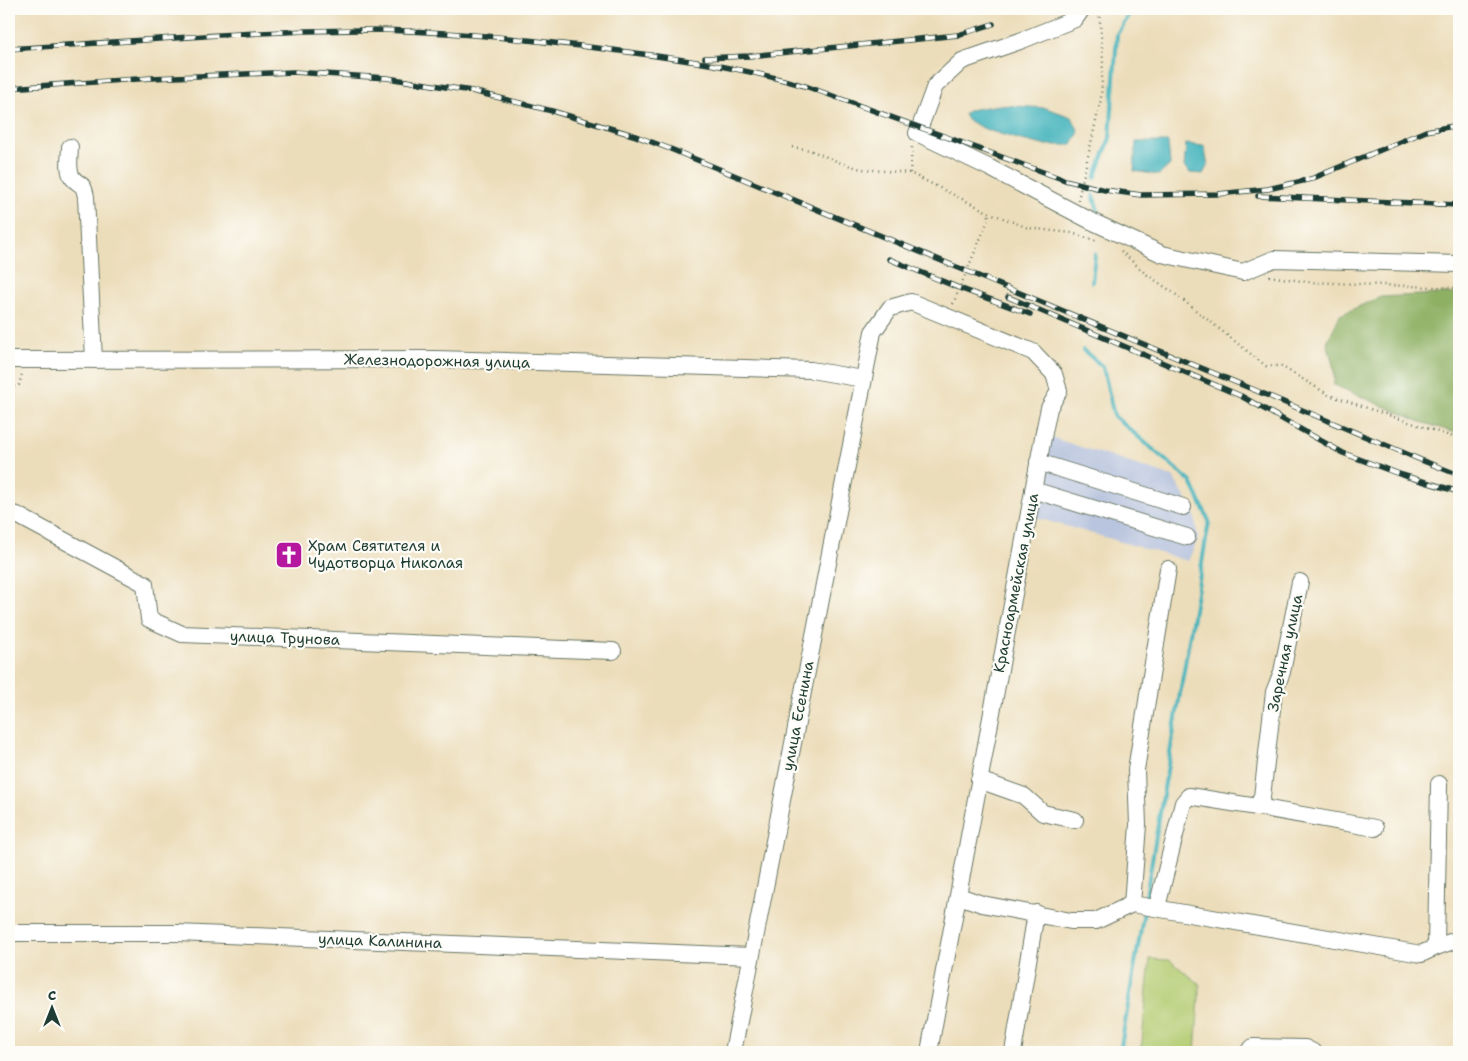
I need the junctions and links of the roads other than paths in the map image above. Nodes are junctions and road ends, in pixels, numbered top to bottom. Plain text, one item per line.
1 (1082, 9) edge
2 (70, 147) dead end
3 (1459, 264) edge
4 (9, 360) edge
5 (94, 360) junction
6 (864, 379) junction
7 (1038, 462) junction
8 (1033, 490) junction
9 (1183, 507) dead end
10 (9, 513) edge
11 (1187, 537) dead end
12 (1168, 569) dead end
13 (1300, 582) dead end
14 (613, 650) dead end
15 (979, 780) junction
16 (1439, 784) dead end
17 (1257, 807) junction
18 (1075, 820) dead end
19 (1375, 828) dead end
20 (959, 896) junction
21 (1132, 904) junction
22 (1157, 907) junction
23 (1036, 914) junction
24 (9, 934) edge
25 (1459, 939) edge
26 (1436, 947) junction
27 (751, 956) junction
28 (733, 1052) edge
29 (929, 1052) edge
30 (1013, 1052) edge
31 (1248, 1052) edge
32 (1313, 1052) edge

1 - 3 street
2 - 5 street
4 - 5 street, Железнодорожная улица
5 - 6 street, Железнодорожная улица
6 - 7 street, Красноармейская улица
6 - 27 street, улица Есенина
7 - 8 street, Красноармейская улица
7 - 9 street
8 - 11 street
8 - 15 street, Красноармейская улица
10 - 14 street, улица Трунова
12 - 21 street
13 - 17 street, Заречная улица
15 - 18 street
15 - 20 street, Красноармейская улица
16 - 26 street
17 - 19 street
17 - 22 street
20 - 23 street
20 - 29 street, Красноармейская улица
21 - 22 street
21 - 23 street
22 - 26 street
23 - 30 street
24 - 27 street, улица Калинина
25 - 26 street
27 - 28 street, улица Есенина
31 - 32 street

